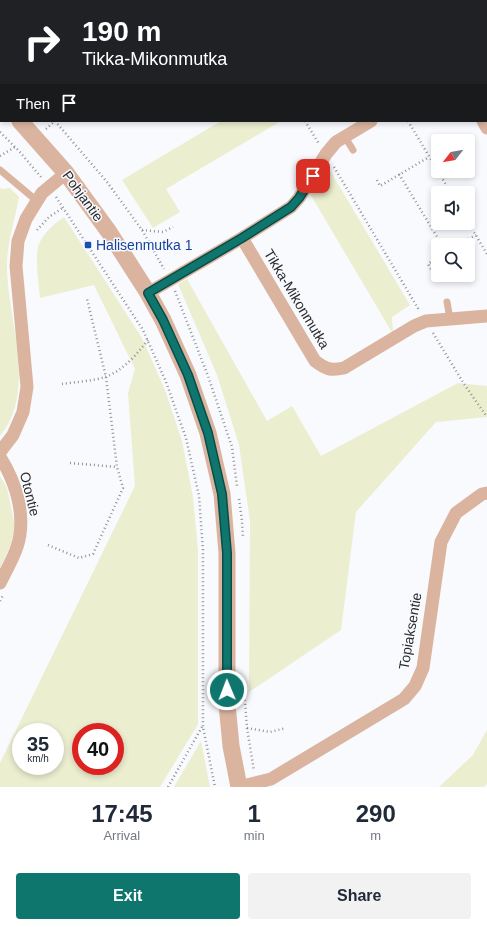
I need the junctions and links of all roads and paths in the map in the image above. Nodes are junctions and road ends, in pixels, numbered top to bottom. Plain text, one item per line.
1 (21, 122) edge
2 (306, 122) edge
3 (369, 122) edge
4 (409, 122) edge
5 (0, 132) edge
6 (345, 137) junction
7 (15, 147) junction
8 (353, 150) dead end
9 (326, 154) junction
10 (0, 156) edge
11 (429, 157) junction
12 (0, 170) edge
13 (66, 173) junction
14 (399, 174) junction
15 (377, 180) dead end
16 (447, 186) edge
17 (49, 187) junction
18 (36, 201) junction
19 (173, 227) dead end
20 (142, 230) dead end
21 (473, 230) edge
22 (476, 235) junction
23 (242, 238) junction
24 (438, 238) edge
25 (471, 238) edge
26 (487, 254) edge
27 (431, 262) edge
28 (431, 269) dead end
29 (148, 293) junction
30 (87, 299) dead end
31 (447, 302) dead end
32 (487, 316) edge
33 (450, 319) junction
34 (426, 321) junction
35 (148, 340) junction
36 (106, 377) junction
37 (62, 384) dead end
38 (487, 417) edge
39 (0, 452) edge
40 (0, 457) edge
41 (70, 463) dead end
42 (117, 466) junction
43 (487, 492) edge
44 (48, 545) dead end
45 (0, 583) edge
46 (203, 726) junction
47 (247, 728) dead end
48 (286, 728) dead end
49 (168, 787) edge
50 (215, 787) edge
51 (239, 787) edge

1 - 13 street, Pohjantie
2 - 9 path
3 - 6 street
4 - 11 path
5 - 7 path
6 - 8 lane
6 - 9 street
7 - 10 path
7 - 17 path
9 - 23 street
9 - 34 path
11 - 14 path
11 - 16 path
12 - 18 lane
13 - 17 street
13 - 29 street, Pohjantie
14 - 15 path
14 - 24 path
17 - 18 street
17 - 35 path
18 - 39 street
19 - 20 path
21 - 22 path
22 - 25 path
22 - 26 path
23 - 29 street
23 - 34 street, Tikka-Mikonmutka
27 - 28 path
29 - 51 street, Pohjantie
30 - 36 path
31 - 33 lane
32 - 33 street, Tikka-Mikonmutka
33 - 34 street, Tikka-Mikonmutka
34 - 38 path
35 - 36 path
35 - 46 path
36 - 37 path
36 - 42 path
40 - 45 street, Otontie
41 - 42 path
42 - 44 path
43 - 51 street, Topiaksentie
46 - 49 path
46 - 50 path
47 - 48 path

